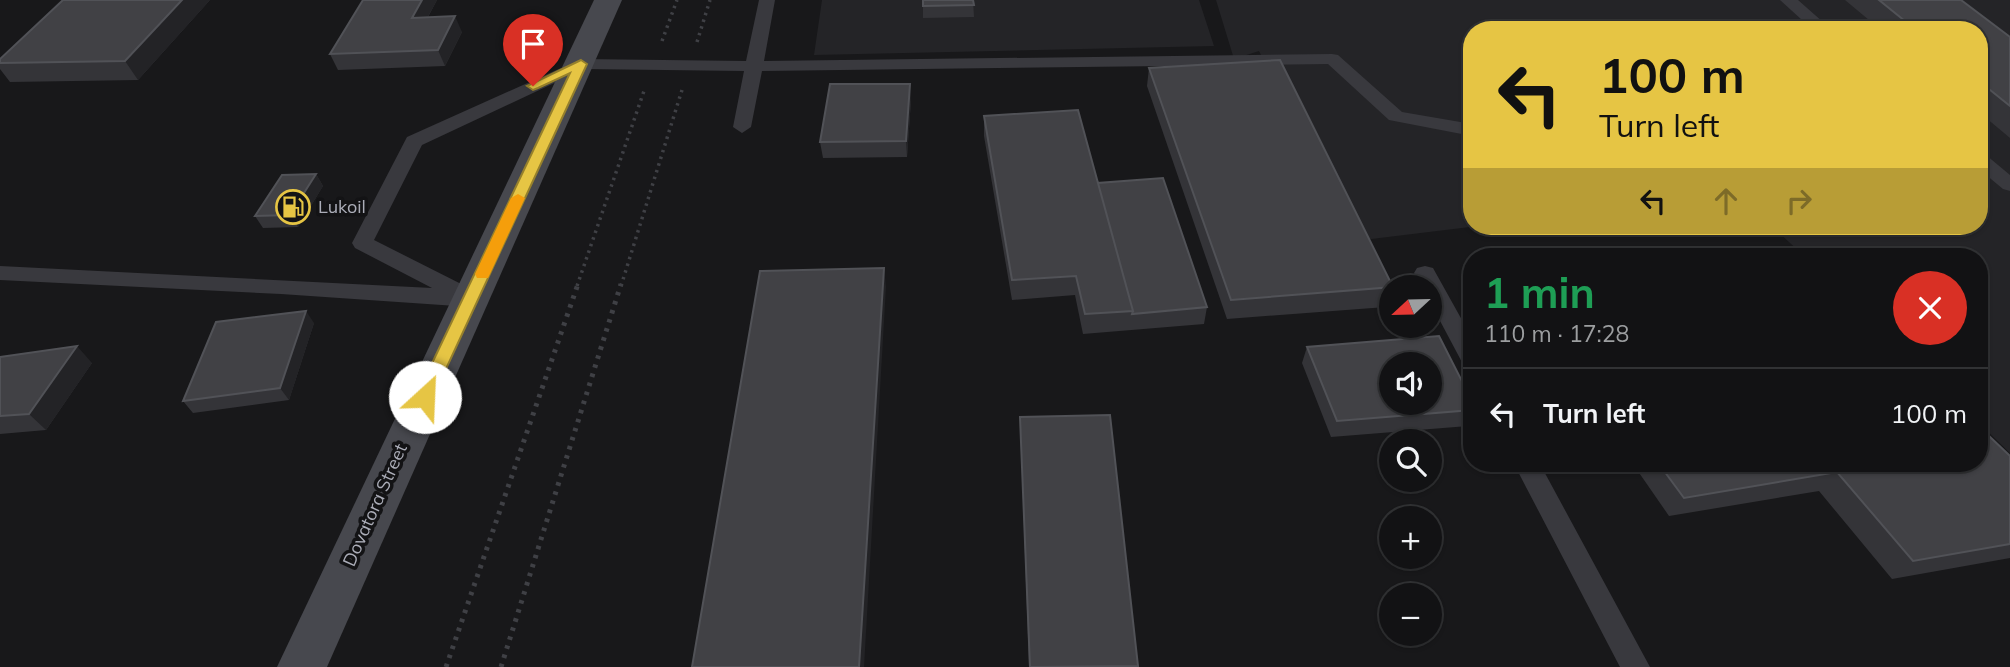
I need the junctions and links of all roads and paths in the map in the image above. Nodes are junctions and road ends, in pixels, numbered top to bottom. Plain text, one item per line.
1 (608, 0) edge
2 (677, 0) edge
3 (710, 0) edge
4 (767, 0) edge
5 (1788, 0) edge
6 (1813, 21) edge
7 (581, 64) junction
8 (690, 65) junction
9 (754, 65) junction
10 (652, 66) junction
11 (741, 127) dead end
12 (1463, 128) edge
13 (1988, 167) edge
14 (2010, 185) edge
15 (0, 273) edge
16 (1425, 273) dead end
17 (471, 299) junction
18 (1463, 343) edge
19 (1531, 472) edge
20 (302, 667) edge
21 (446, 667) edge
22 (501, 667) edge
23 (1635, 667) edge

1 - 7 main road, Dovatora Street
2 - 10 path
3 - 8 path
4 - 9 lane
5 - 6 lane
7 - 10 lane
7 - 17 main road, Dovatora Street
7 - 17 lane
8 - 9 lane
8 - 10 lane
8 - 22 path
9 - 11 lane
9 - 12 lane
10 - 21 path
13 - 14 lane
15 - 17 lane
16 - 18 lane
17 - 20 main road, Dovatora Street
19 - 23 lane

